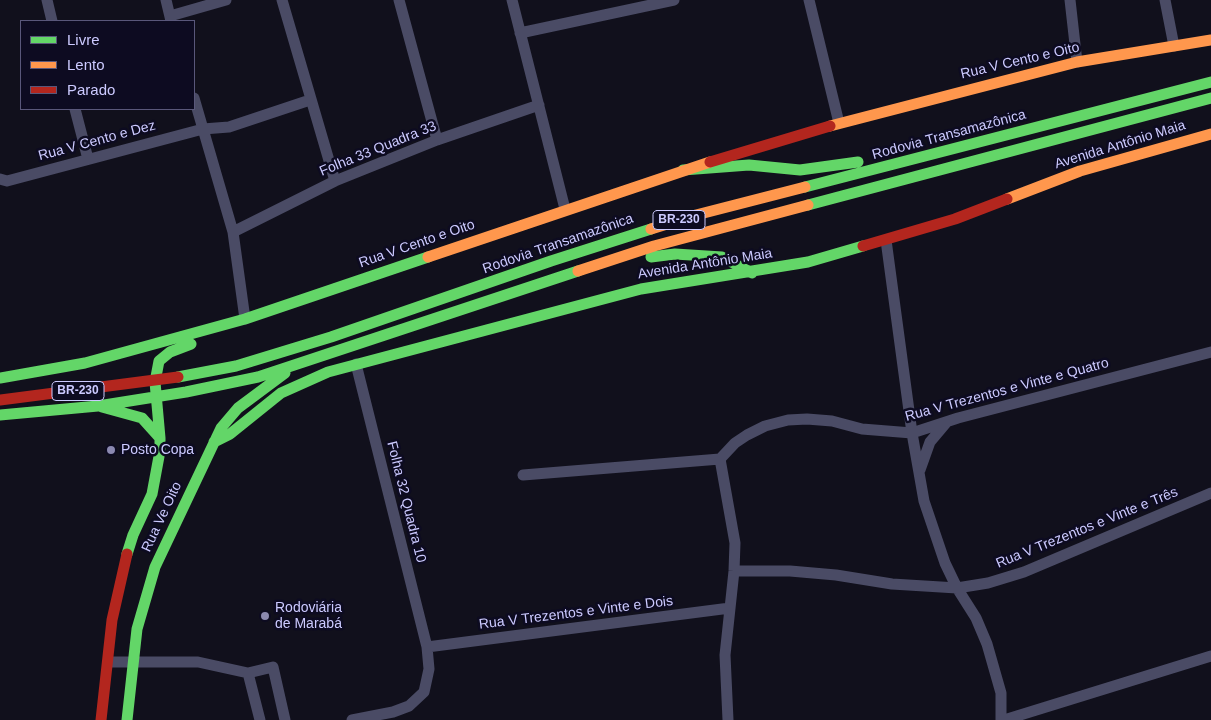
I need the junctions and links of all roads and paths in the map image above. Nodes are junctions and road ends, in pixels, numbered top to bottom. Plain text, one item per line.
1 (46, 0) edge
2 (166, 0) edge
3 (226, 0) edge
4 (282, 0) edge
5 (399, 0) edge
6 (512, 0) edge
7 (674, 0) edge
8 (808, 0) edge
9 (1070, 0) edge
10 (1165, 0) edge
11 (171, 19) edge
12 (52, 20) edge
13 (520, 33) junction
14 (1211, 40) edge
15 (1174, 46) junction
16 (1077, 62) junction
17 (1211, 82) edge
18 (1211, 98) edge
19 (310, 100) junction
20 (195, 102) edge
21 (539, 105) junction
22 (75, 110) edge
23 (839, 124) junction
24 (203, 130) junction
25 (1211, 134) edge
26 (437, 140) junction
27 (88, 159) junction
28 (915, 160) junction
29 (683, 170) junction
30 (4, 180) edge
31 (335, 182) junction
32 (565, 209) junction
33 (233, 232) junction
34 (886, 240) junction
35 (591, 266) junction
36 (752, 273) junction
37 (245, 319) junction
38 (1211, 352) edge
39 (356, 364) junction
40 (296, 366) junction
41 (0, 378) edge
42 (155, 382) junction
43 (157, 397) junction
44 (0, 400) edge
45 (98, 406) junction
46 (0, 415) edge
47 (946, 423) junction
48 (912, 433) junction
49 (160, 438) junction
50 (214, 442) junction
51 (720, 459) junction
52 (920, 472) junction
53 (522, 475) dead end
54 (1211, 493) edge
55 (734, 571) junction
56 (957, 588) junction
57 (730, 608) junction
58 (427, 646) junction
59 (1211, 656) edge
60 (109, 662) junction
61 (133, 663) junction
62 (248, 673) junction
63 (101, 720) edge
64 (127, 720) edge
65 (260, 720) edge
66 (285, 720) edge
67 (352, 720) edge
68 (728, 720) edge
69 (1003, 720) edge

1 - 12 street
2 - 11 street
3 - 11 street
4 - 19 street
5 - 26 street
6 - 13 street
7 - 13 street
8 - 23 street
9 - 16 street
10 - 15 street
13 - 21 street
14 - 15 main road, Rua V Cento e Oito
15 - 16 main road, Rua V Cento e Oito
16 - 23 main road, Rua V Cento e Oito
17 - 28 main road, Rodovia Transamazônica / BR-230
18 - 35 main road, BR-230
19 - 24 street, Rua V Cento e Dez
19 - 31 street
20 - 24 street
21 - 26 street, Folha 33 Quadra 33
21 - 32 street
22 - 27 street
23 - 29 main road, Rua V Cento e Oito
24 - 27 street, Rua V Cento e Dez
24 - 33 street
25 - 34 main road, Avenida Antônio Maia
26 - 31 street, Folha 33 Quadra 33
27 - 30 street, Rua V Cento e Dez
28 - 29 main road
28 - 42 main road, Rodovia Transamazônica / BR-230
29 - 32 main road, Rua V Cento e Oito
31 - 33 street, Folha 33 Quadra 33
32 - 37 main road, Rua V Cento e Oito
33 - 37 street
34 - 36 main road, Avenida Antônio Maia
34 - 48 street
35 - 36 main road
35 - 40 main road, BR-230
36 - 39 main road, Avenida Antônio Maia
37 - 41 main road, Rua V Cento e Oito
37 - 42 main road
38 - 47 street, Rua V Trezentos e Vinte e Quatro
39 - 50 main road, Avenida Antônio Maia
39 - 58 street, Folha 32 Quadra 10
40 - 43 main road, BR-230
40 - 50 main road, Rua Ve Oito
42 - 43 main road, Rua Ve Oito
42 - 44 main road, Rodovia Transamazônica / BR-230
43 - 45 main road, BR-230
43 - 49 main road, Rua Ve Oito
45 - 46 main road, BR-230
45 - 49 main road
47 - 48 street, Rua V Trezentos e Vinte e Quatro
47 - 52 street
48 - 51 street, Rua V Trezentos e Vinte e Quatro
48 - 52 street
49 - 60 main road, Rua Ve Oito
50 - 61 main road, Rua Ve Oito
51 - 53 street
51 - 55 street
52 - 56 street
54 - 56 street, Rua V Trezentos e Vinte e Três
55 - 56 street, Rua V Trezentos e Vinte e Três
55 - 57 street
56 - 69 street
57 - 58 street, Rua V Trezentos e Vinte e Dois
57 - 68 street
58 - 67 street, Folha 32 Quadra 10
59 - 69 street
60 - 61 street
60 - 63 main road, Rua Ve Oito
61 - 62 street
61 - 64 main road, Rua Ve Oito
62 - 65 street
62 - 66 street

